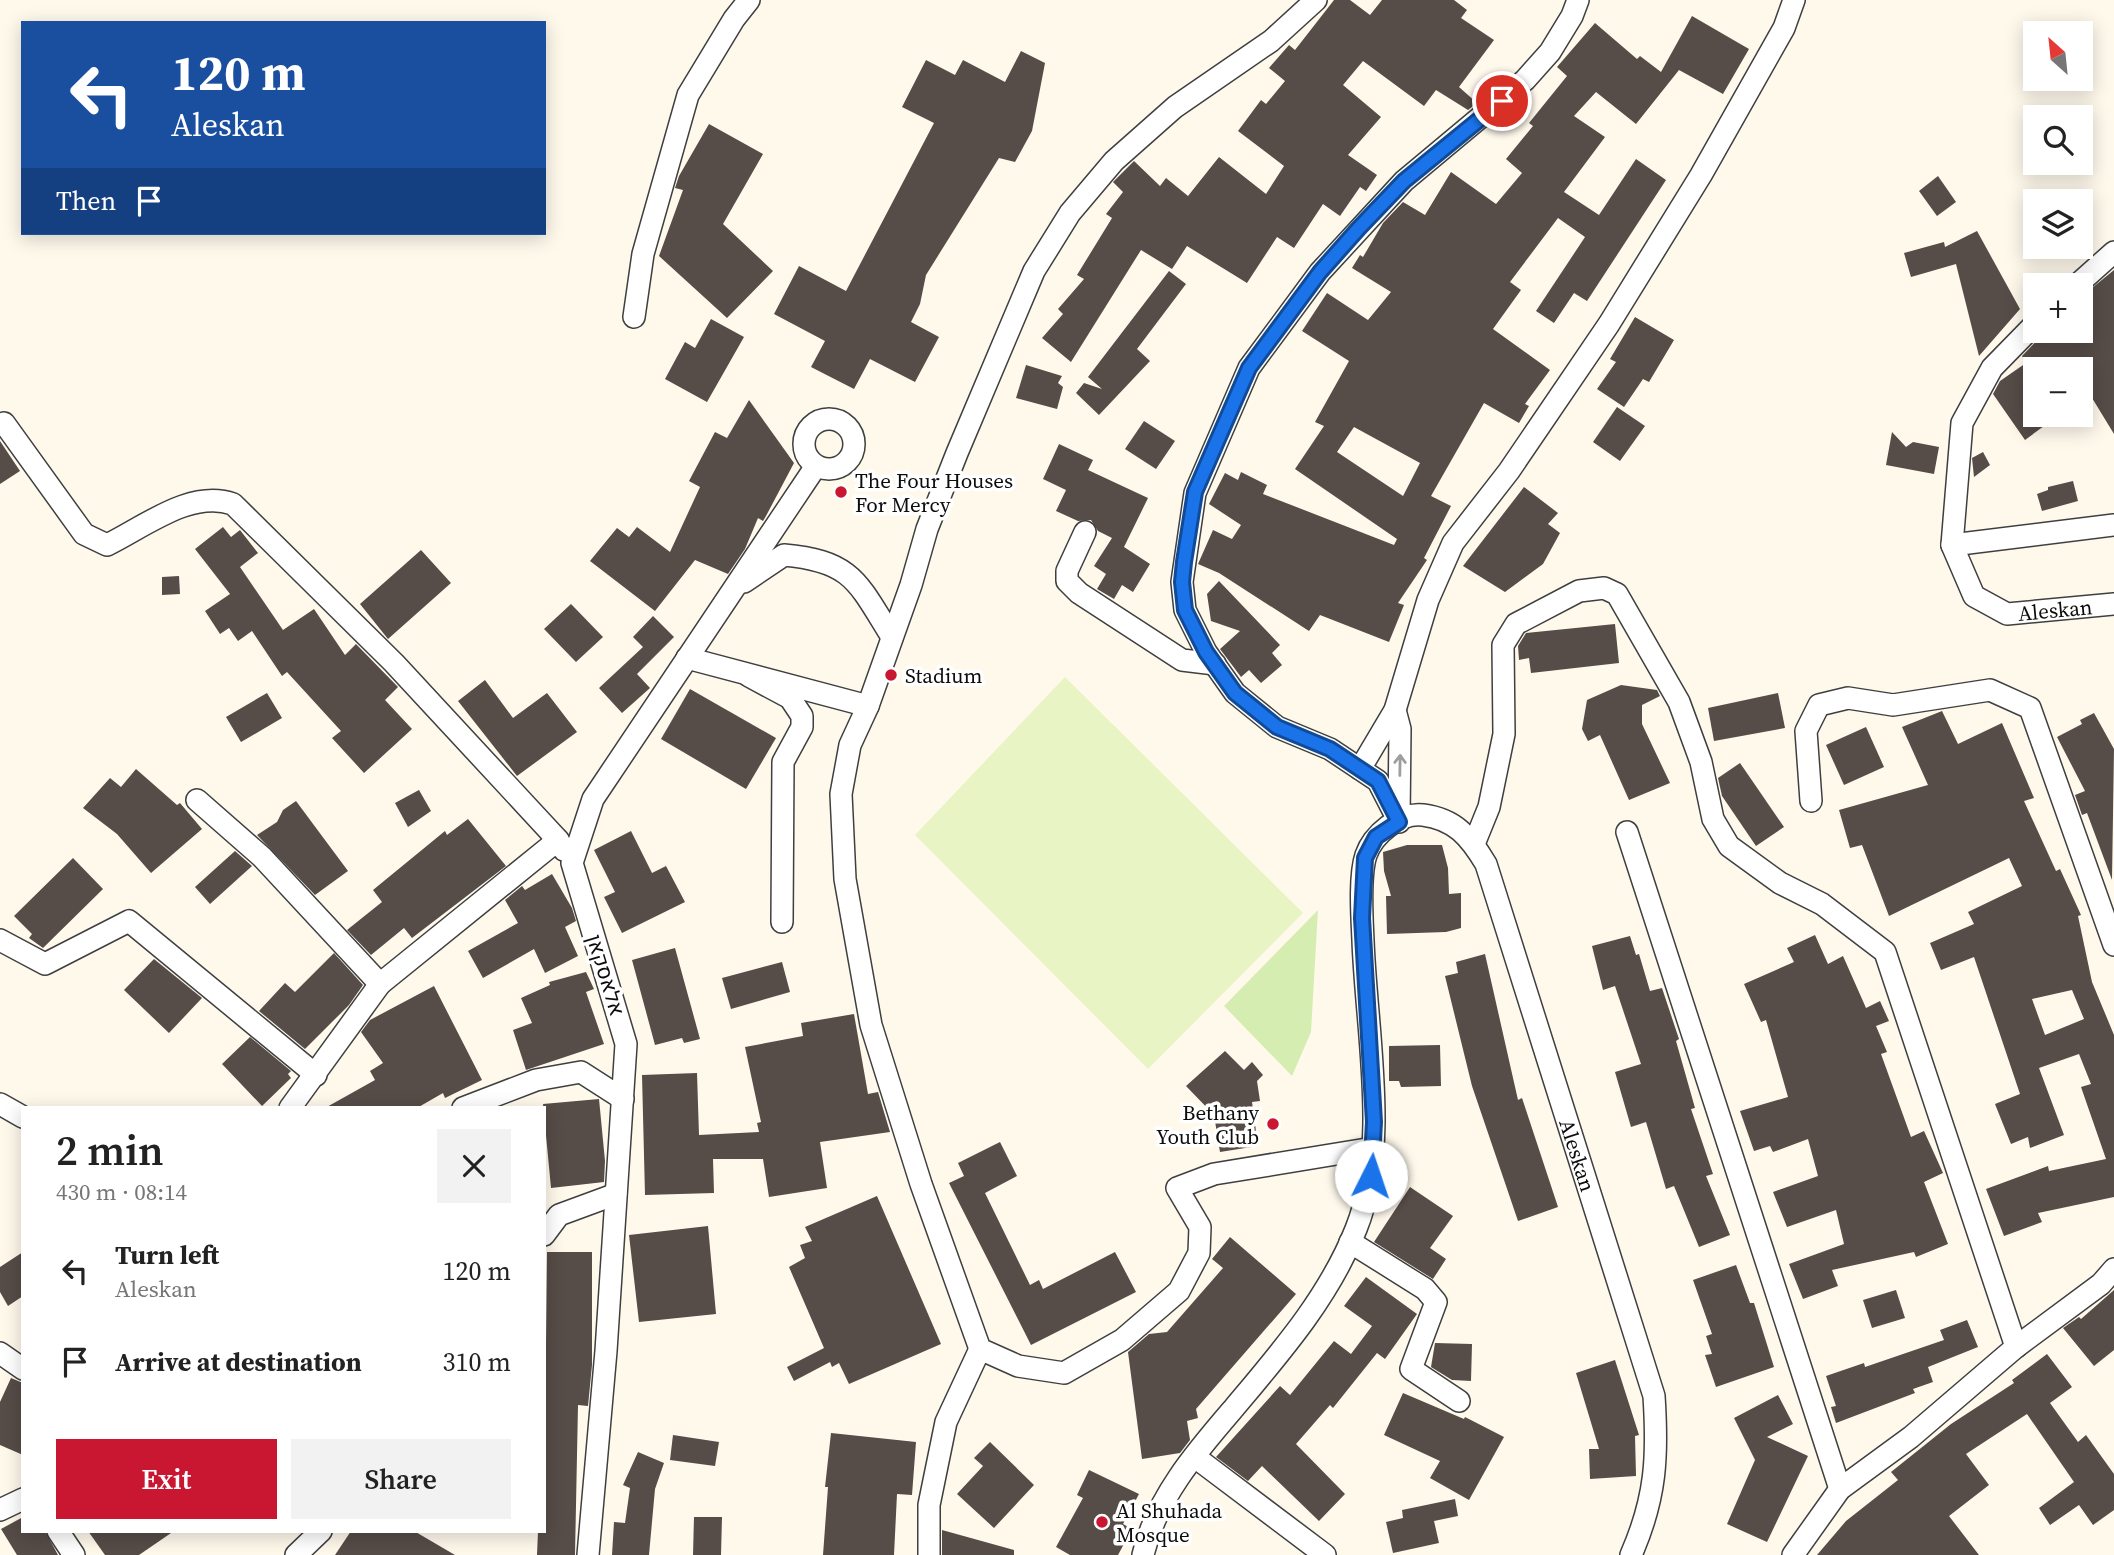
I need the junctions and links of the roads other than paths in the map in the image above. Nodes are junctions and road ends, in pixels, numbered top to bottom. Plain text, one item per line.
1 (749, 0) edge
2 (1316, 0) edge
3 (1578, 0) edge
4 (1794, 0) edge
5 (2114, 252) edge
6 (2090, 273) edge
7 (634, 317) dead end
8 (2023, 336) edge
9 (4, 423) dead end
10 (816, 466) dead end
11 (2114, 525) edge
12 (1085, 532) dead end
13 (1952, 544) junction
14 (731, 592) junction
15 (2114, 604) edge
16 (892, 637) junction
17 (687, 658) junction
18 (1214, 664) junction
19 (749, 676) junction
20 (868, 706) junction
21 (1395, 710) junction
22 (1360, 769) junction
23 (197, 800) dead end
24 (1811, 801) dead end
25 (1399, 822) junction
26 (1627, 832) dead end
27 (558, 840) junction
28 (1474, 844) junction
29 (572, 863) junction
30 (782, 922) dead end
31 (0, 940) edge
32 (2114, 945) edge
33 (380, 984) junction
34 (316, 1075) junction
35 (623, 1099) junction
36 (0, 1104) edge
37 (292, 1106) edge
38 (469, 1106) edge
39 (21, 1116) edge
40 (1373, 1148) junction
41 (616, 1194) junction
42 (546, 1232) edge
43 (1350, 1242) junction
44 (2114, 1269) edge
45 (2016, 1348) junction
46 (980, 1349) junction
47 (0, 1353) edge
48 (21, 1368) edge
49 (1459, 1401) dead end
50 (1195, 1457) junction
51 (1840, 1489) junction
52 (21, 1500) edge
53 (1, 1511) edge
54 (59, 1533) edge
55 (319, 1533) edge
56 (74, 1555) edge
57 (296, 1555) edge
58 (588, 1555) edge
59 (929, 1555) edge
60 (1143, 1555) edge
61 (1325, 1555) edge
62 (1631, 1555) edge
63 (1793, 1555) edge

1 - 7 street
2 - 16 street
3 - 18 street
4 - 21 street
5 - 6 street
8 - 13 street
9 - 27 street, אלאסקאן
10 - 14 street
11 - 13 street
12 - 18 street
13 - 15 street, Aleskan
14 - 16 street
14 - 17 street
16 - 20 street
17 - 19 street
17 - 29 street
18 - 22 street
19 - 20 street
19 - 30 street
20 - 46 street
21 - 22 street
25 -> 21 street
22 - 25 street
23 - 33 street
24 - 32 street
25 - 28 street, Aleskan
25 - 40 street, Aleskan
26 - 51 street
27 - 29 street, אלאסקאן
27 - 33 street
28 - 45 street
28 - 62 street, Aleskan
29 - 35 street, אלאסקאן
31 - 34 street
33 - 34 street
34 - 37 street
35 - 38 street
35 - 41 street, אלאסקאן
36 - 39 street
40 - 43 street, Aleskan
40 - 46 street
41 - 42 street
41 - 58 street, אלאסקאן
43 - 49 street
43 - 50 street, Aleskan
44 - 45 street
45 - 51 street
46 - 59 street
47 - 48 street
50 - 60 street, Aleskan
50 - 61 street
51 - 63 street
52 - 53 street
54 - 56 street
55 - 57 street

